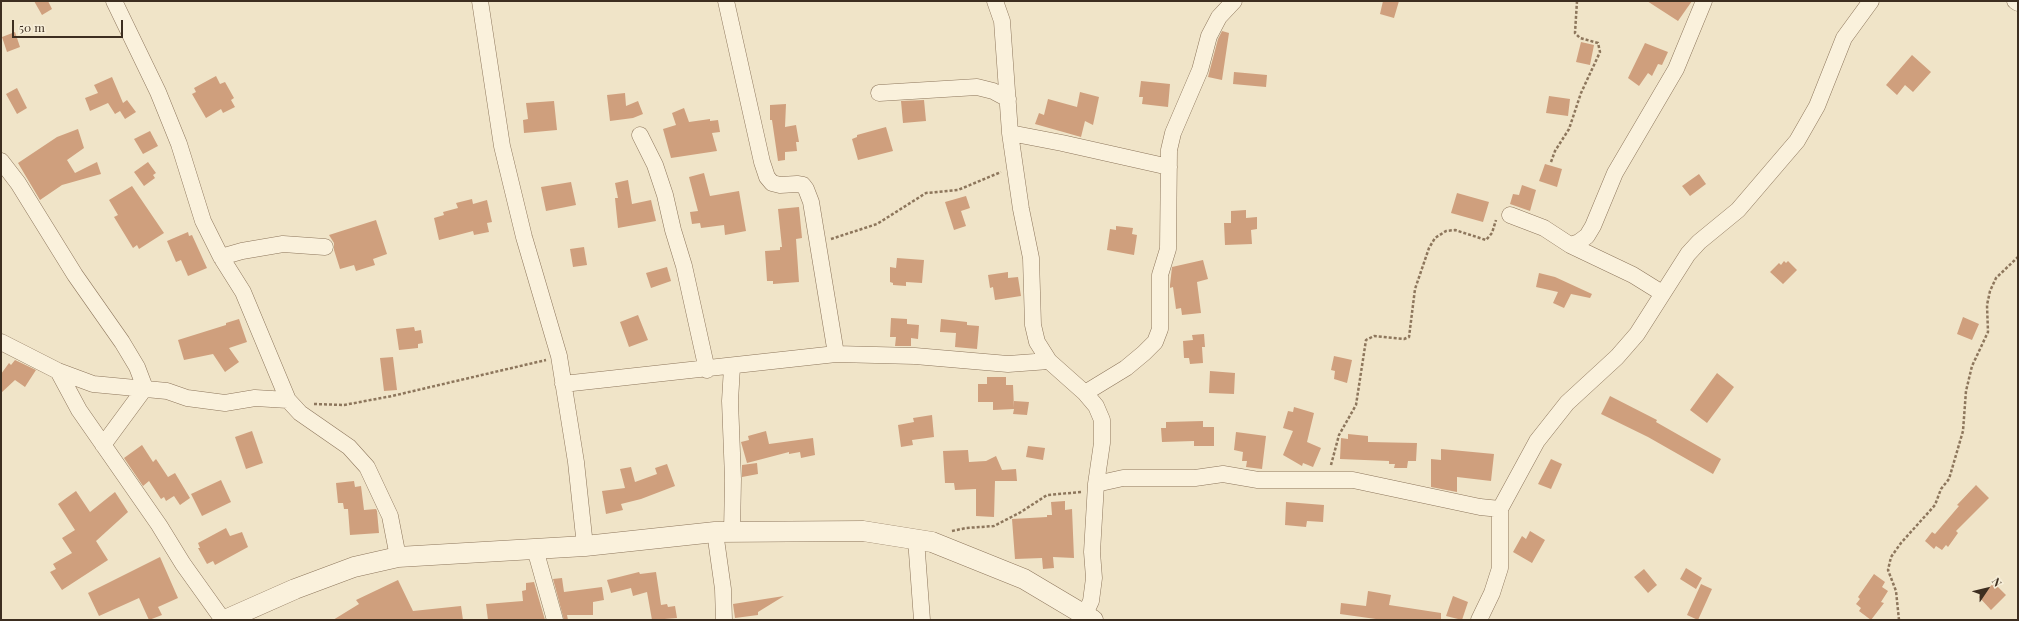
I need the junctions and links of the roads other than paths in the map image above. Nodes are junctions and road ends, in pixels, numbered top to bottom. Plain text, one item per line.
1 (114, 1) edge
2 (480, 1) edge
3 (726, 1) edge
4 (995, 1) edge
5 (1234, 1) edge
6 (1704, 1) edge
7 (1871, 1) edge
8 (2015, 1) edge
9 (2018, 3) edge
10 (879, 93) dead end
11 (1008, 99) junction
12 (1010, 133) junction
13 (640, 134) dead end
14 (1, 161) edge
15 (1169, 167) junction
16 (1510, 215) road end
17 (1570, 245) junction
18 (325, 247) dead end
19 (221, 257) junction
20 (1662, 293) junction
21 (1, 342) edge
22 (836, 354) junction
23 (1049, 361) junction
24 (732, 367) junction
25 (707, 370) junction
26 (58, 371) junction
27 (564, 384) junction
28 (145, 388) junction
29 (1085, 392) junction
30 (288, 400) junction
31 (103, 445) junction
32 (1096, 487) junction
33 (1500, 509) junction
34 (723, 532) junction
35 (916, 539) junction
36 (584, 546) junction
37 (535, 549) junction
38 (398, 557) junction
39 (1089, 617) edge
40 (224, 620) edge
41 (555, 620) edge
42 (724, 620) edge
43 (922, 620) edge
44 (1479, 620) edge

1 - 19 street
2 - 27 street
3 - 22 street
4 - 11 street
5 - 15 street
6 - 17 street
7 - 20 street
8 - 9 street
10 - 11 street
11 - 12 street
12 - 15 street
12 - 23 street
13 - 25 street
14 - 28 street
15 - 29 street
16 - 17 street
17 - 20 street
18 - 19 street
19 - 30 street
20 - 33 street
21 - 26 street
22 - 23 street
22 - 24 street
23 - 29 street
24 - 25 street
24 - 34 street
25 - 27 street
26 - 28 street
26 - 31 street
27 - 36 street
28 - 30 street
28 - 31 street
29 - 32 street
30 - 38 street
31 - 40 street
32 - 33 street
32 - 39 street
33 - 44 street
34 - 35 street
34 - 36 street
34 - 42 street
35 - 39 street
35 - 43 street
36 - 37 street
37 - 38 street
37 - 41 street
38 - 40 street

